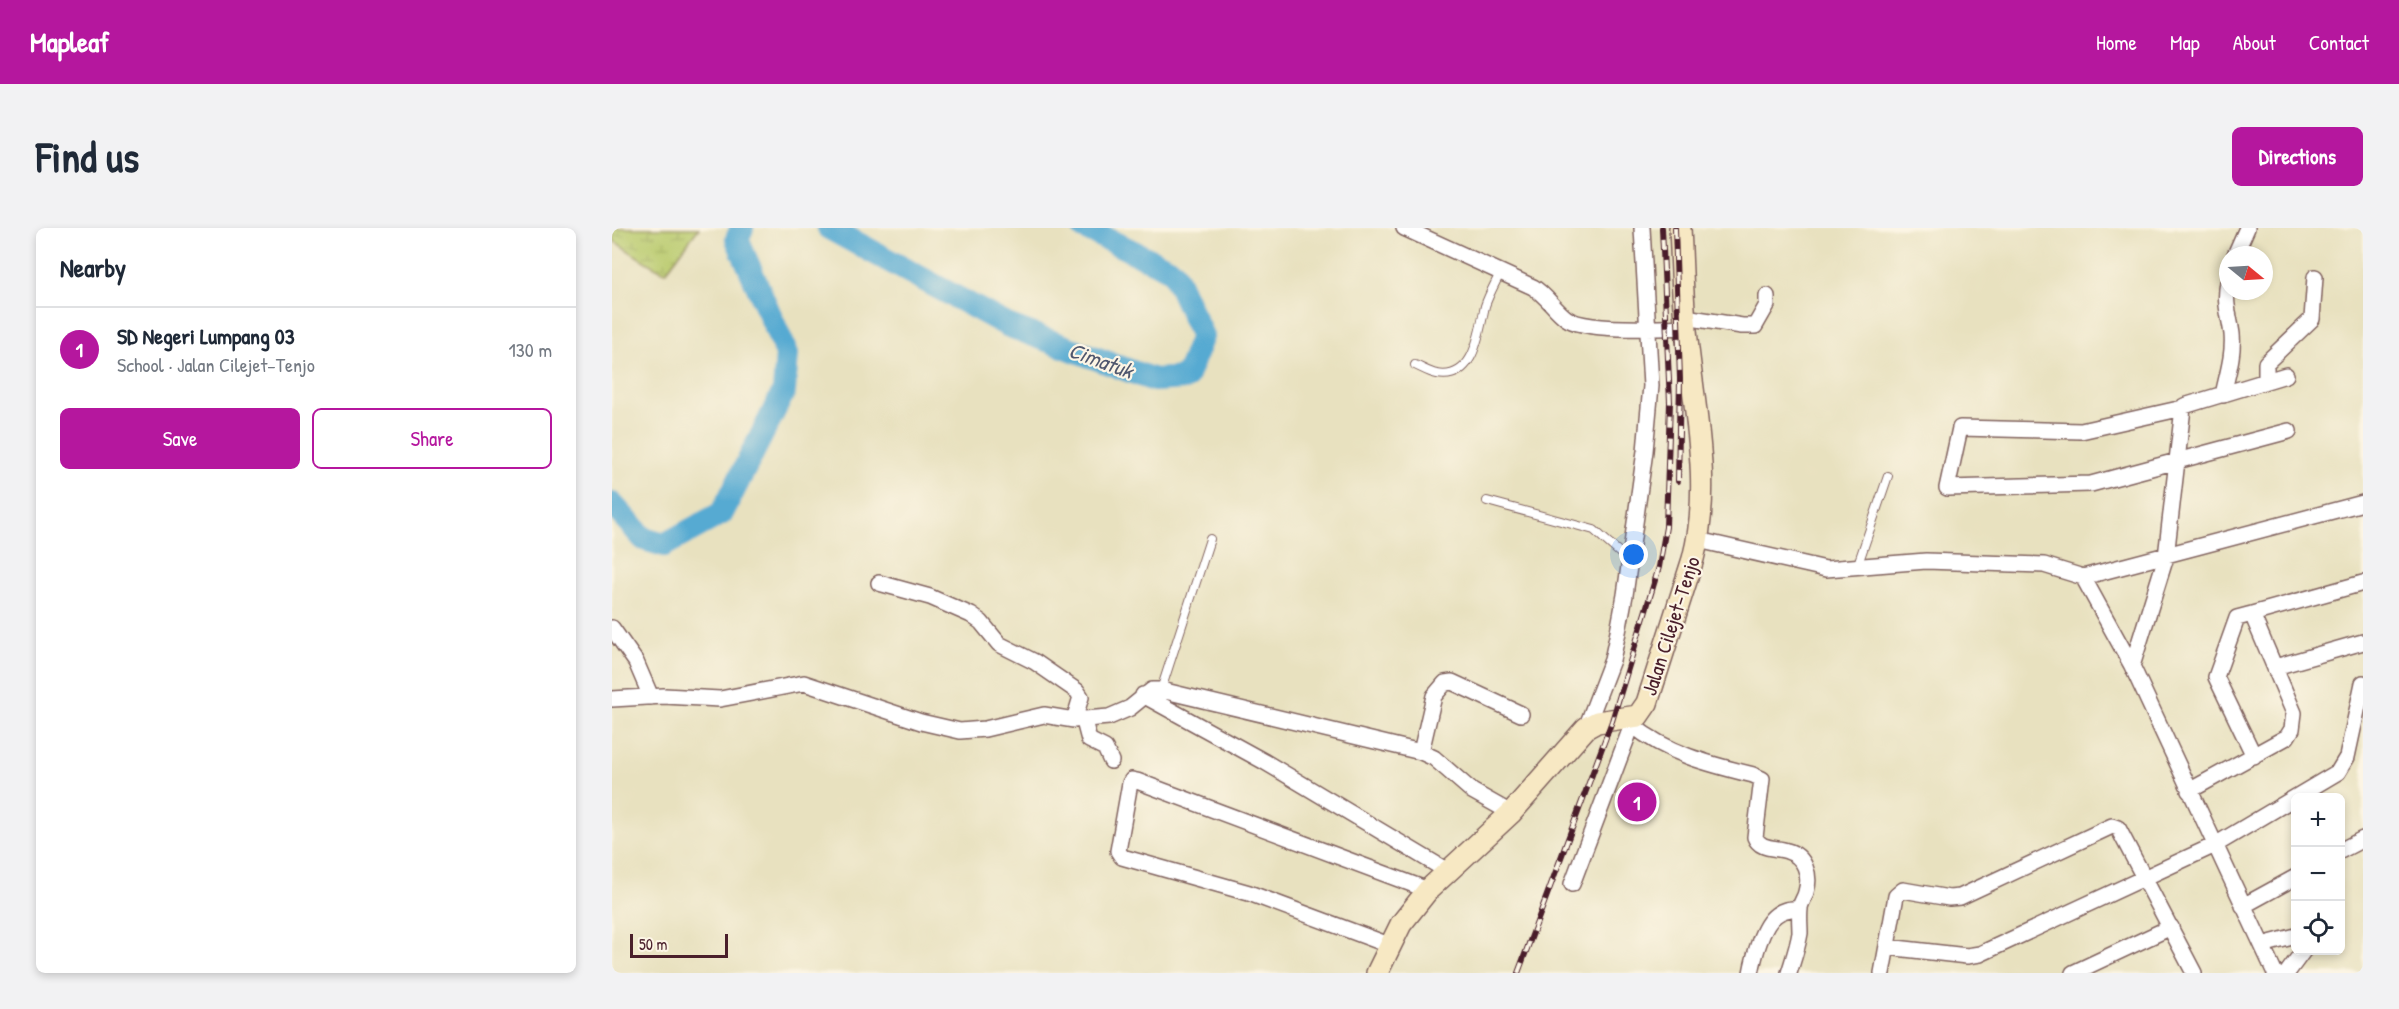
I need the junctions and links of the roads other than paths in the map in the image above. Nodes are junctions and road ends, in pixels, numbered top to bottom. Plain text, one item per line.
1 (1404, 228) edge
2 (1642, 228) edge
3 (1680, 228) edge
4 (2247, 228) edge
5 (2239, 246) edge
6 (1501, 271) junction
7 (2315, 277) dead end
8 (1767, 296) dead end
9 (2225, 300) edge
10 (1685, 322) junction
11 (1648, 328) junction
12 (1415, 365) dead end
13 (2286, 375) dead end
14 (2266, 381) junction
15 (2223, 395) junction
16 (2183, 408) junction
17 (2289, 431) dead end
18 (2176, 460) junction
19 (1888, 476) dead end
20 (1487, 501) dead end
21 (2363, 503) edge
22 (1210, 539) dead end
23 (1698, 540) junction
24 (2166, 557) junction
25 (1630, 562) junction
26 (1857, 567) junction
27 (2083, 577) junction
28 (879, 583) dead end
29 (2363, 583) edge
30 (2252, 614) junction
31 (612, 628) edge
32 (2363, 642) edge
33 (2132, 666) junction
34 (2275, 666) junction
35 (2363, 683) edge
36 (1161, 690) junction
37 (1143, 695) junction
38 (651, 697) junction
39 (612, 699) edge
40 (1521, 714) dead end
41 (1635, 720) junction
42 (1079, 721) junction
43 (1586, 728) junction
44 (1421, 752) junction
45 (2254, 756) junction
46 (1111, 760) dead end
47 (2189, 791) junction
48 (1511, 813) junction
49 (2363, 839) edge
50 (2215, 844) junction
51 (2345, 848) edge
52 (1449, 872) junction
53 (2144, 877) junction
54 (2291, 879) edge
55 (1572, 884) dead end
56 (1428, 890) junction
57 (2243, 906) junction
58 (1800, 908) junction
59 (2171, 927) junction
60 (2291, 937) edge
61 (1389, 945) junction
62 (2262, 945) junction
63 (1887, 947) junction
64 (2301, 955) edge
65 (1377, 973) edge
66 (1751, 973) edge
67 (1789, 973) edge
68 (1882, 973) edge
69 (2073, 973) edge
70 (2194, 973) edge
71 (2275, 973) edge
72 (2287, 973) edge

1 - 6 street
2 - 11 street
3 - 10 main road, Jalan Cilejet–Tenjo
4 - 5 street
6 - 11 street
6 - 12 lane
7 - 14 street
8 - 10 street
9 - 15 street
10 - 11 street
10 - 23 main road, Jalan Cilejet–Tenjo
11 - 25 street
13 - 14 street
14 - 15 street
15 - 16 street
16 - 18 street
16 - 18 street
17 - 18 street
18 - 24 street
19 - 26 lane
20 - 25 lane
21 - 24 street
22 - 36 lane
23 - 26 street
23 - 41 main road, Jalan Cilejet–Tenjo
24 - 27 street
24 - 33 street
25 - 43 street
26 - 27 street
27 - 33 street
28 - 42 street
29 - 30 street
30 - 34 street
30 - 45 street
31 - 38 street
32 - 34 street
33 - 47 street
34 - 45 street
35 - 50 street
36 - 37 street
36 - 44 street
37 - 42 street
37 - 52 street
38 - 39 street
38 - 42 street
40 - 44 street
41 - 43 main road, Jalan Cilejet–Tenjo
41 - 55 street
41 - 58 street
42 - 46 street
43 - 48 main road
44 - 48 street
45 - 47 street
47 - 50 street
48 - 52 main road
49 - 51 street
50 - 53 street
50 - 57 street
52 - 56 main road
53 - 59 street
53 - 63 street
53 - 63 street
54 - 57 street
56 - 61 main road
56 - 61 street
57 - 62 street
58 - 66 street
58 - 67 street
59 - 69 street
59 - 70 street
60 - 62 street
61 - 65 main road
62 - 71 street
63 - 68 street
64 - 72 street

